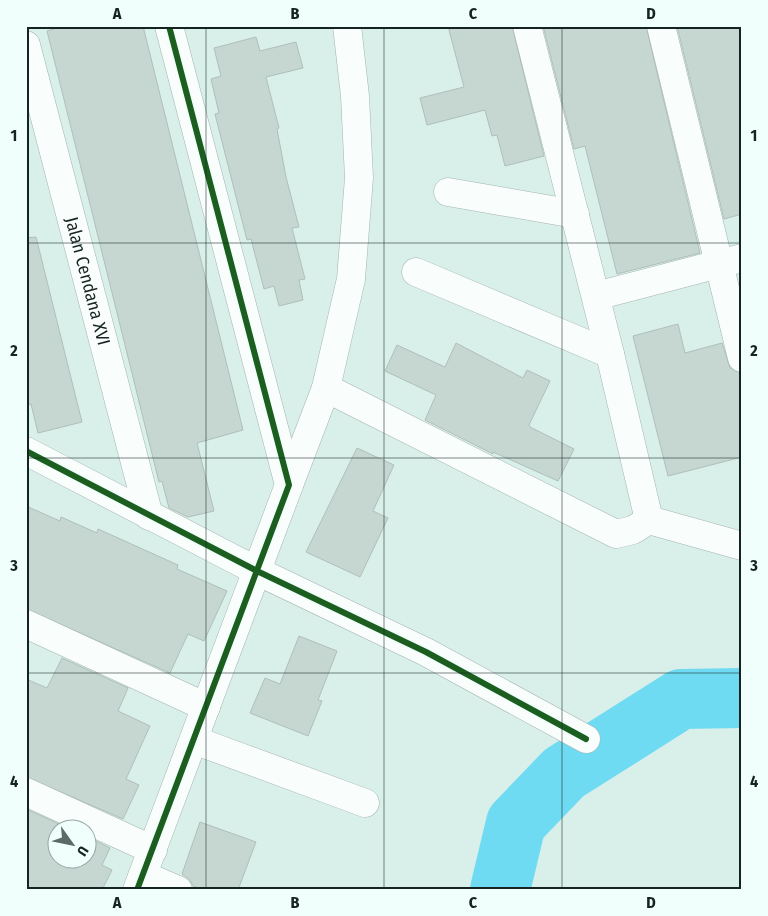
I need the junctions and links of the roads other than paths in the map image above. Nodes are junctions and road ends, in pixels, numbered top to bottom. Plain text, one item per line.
1 (169, 26) edge
2 (346, 26) edge
3 (528, 26) edge
4 (661, 26) edge
5 (26, 45) edge
6 (448, 192) dead end
7 (575, 214) junction
8 (730, 261) edge
9 (416, 272) dead end
10 (596, 296) junction
11 (610, 354) junction
12 (742, 358) edge
13 (326, 388) junction
14 (26, 451) edge
15 (289, 486) junction
16 (149, 516) junction
17 (649, 520) junction
18 (742, 546) edge
19 (257, 571) junction
20 (26, 624) edge
21 (206, 707) junction
22 (586, 739) dead end
23 (194, 740) junction
24 (26, 792) edge
25 (365, 803) dead end
26 (153, 850) junction
27 (140, 884) edge
28 (178, 890) edge

1 - 15 street
2 - 13 street
3 - 7 street
4 - 8 street
5 - 16 street, Jalan Cendana XVI
6 - 7 street
7 - 10 street
8 - 10 street
8 - 12 street
9 - 11 street
10 - 11 street
11 - 17 street
13 - 15 street
13 - 17 street
14 - 16 street
15 - 19 street
16 - 19 street
17 - 18 street
19 - 21 street
19 - 22 street
20 - 21 street
21 - 23 street
23 - 25 street
23 - 26 street
24 - 26 street
26 - 27 street
27 - 28 street

